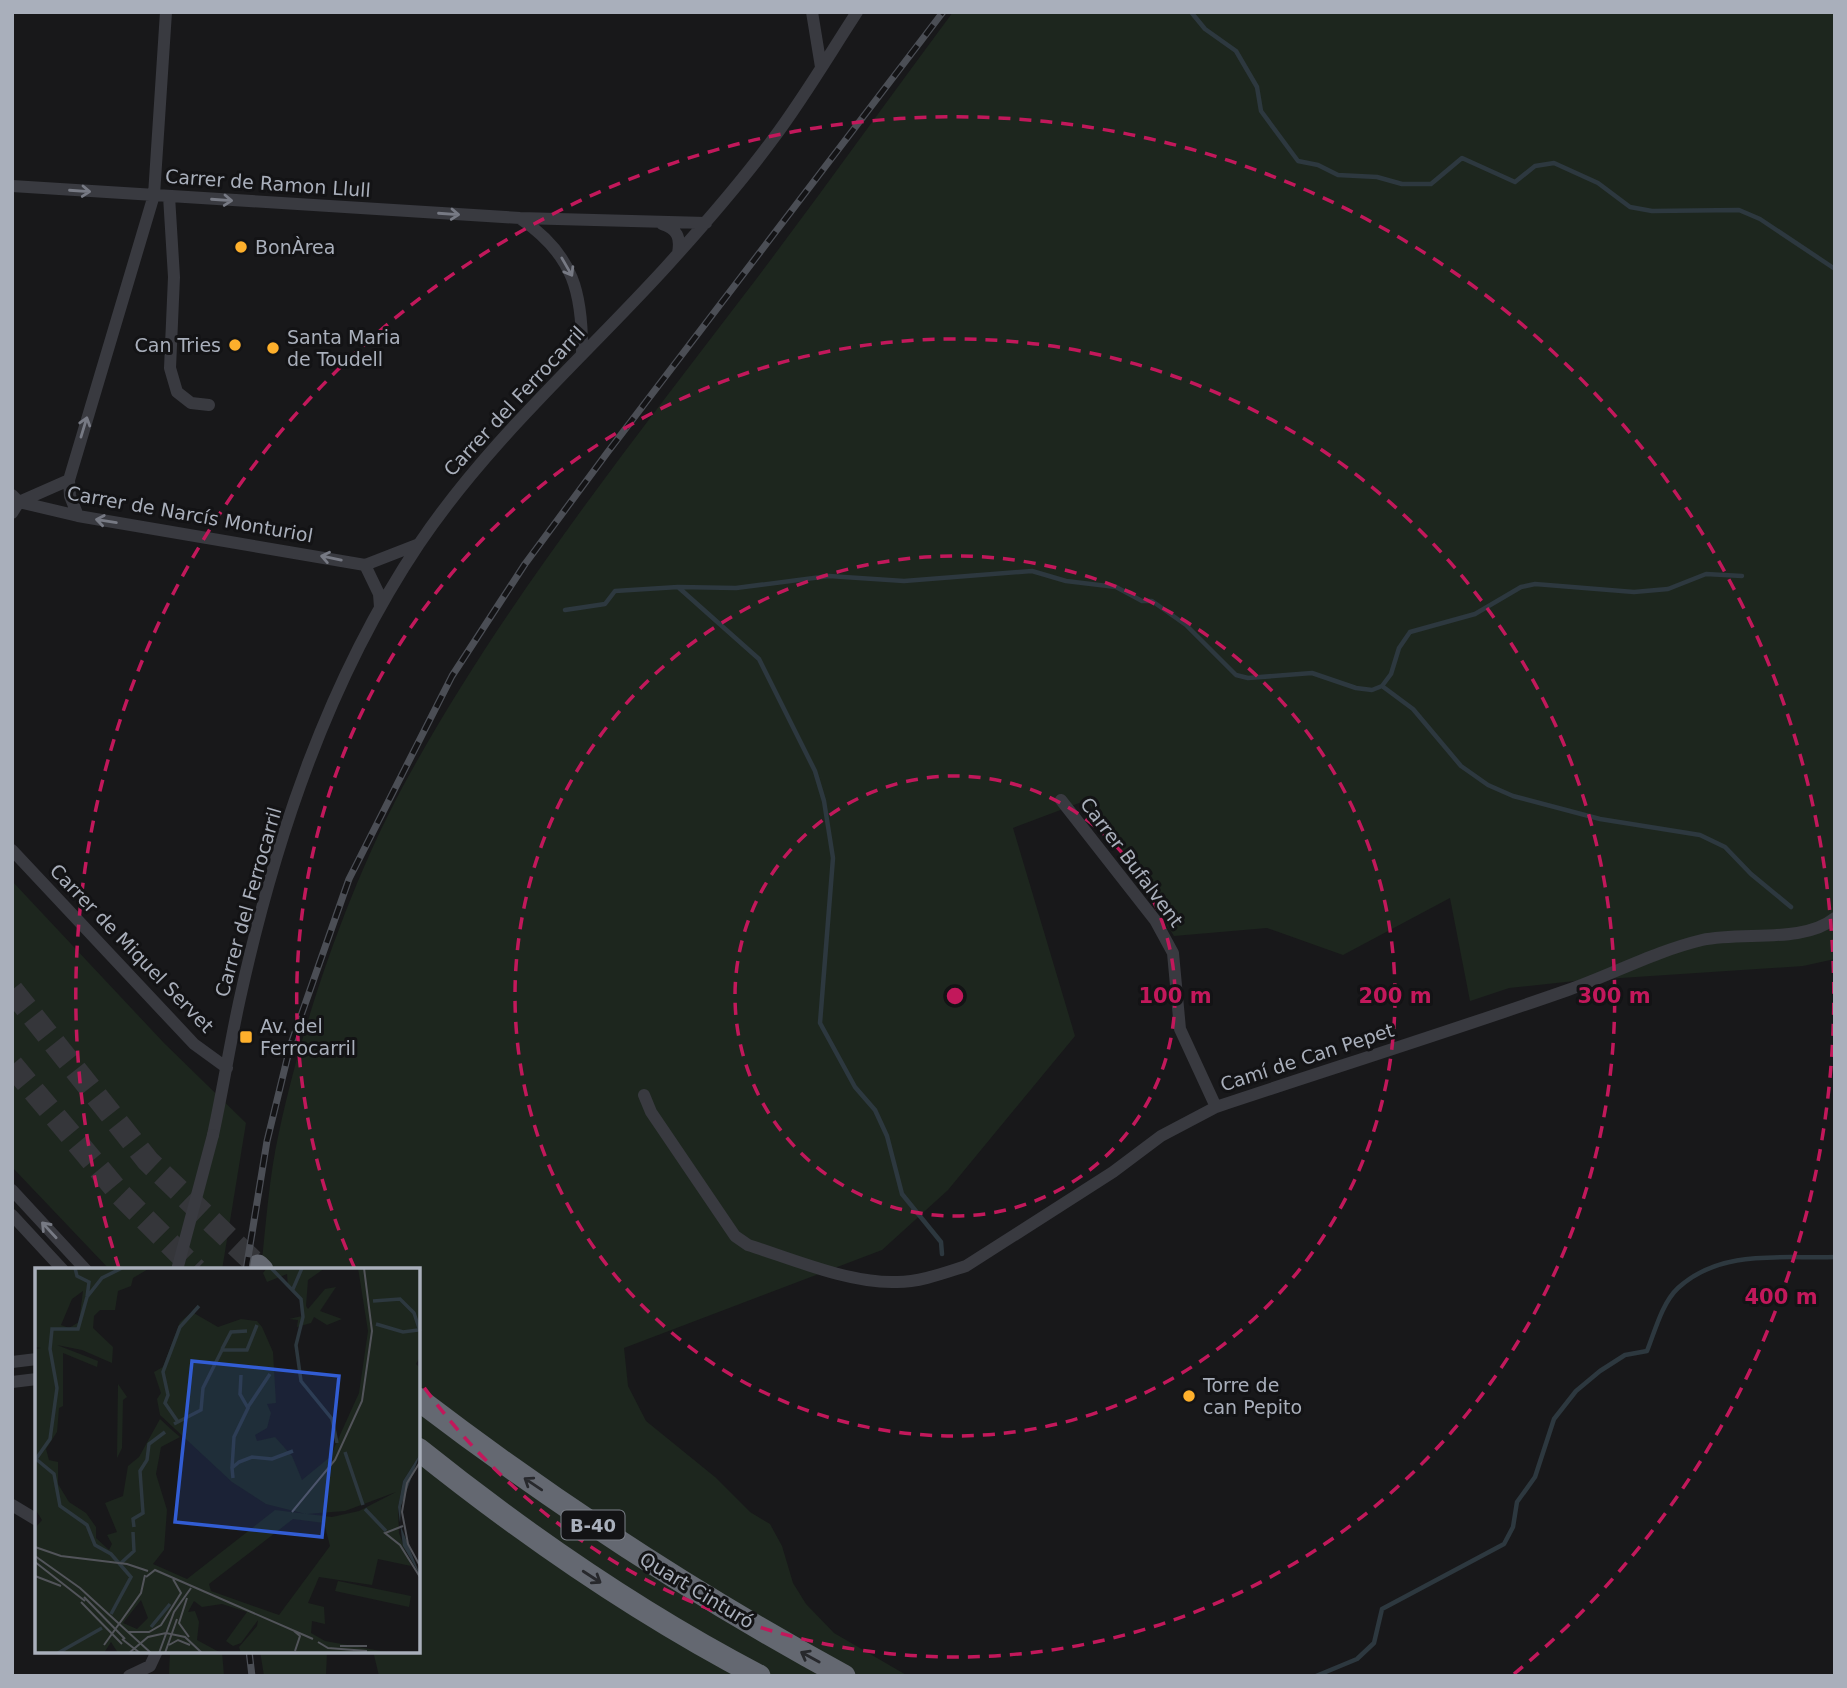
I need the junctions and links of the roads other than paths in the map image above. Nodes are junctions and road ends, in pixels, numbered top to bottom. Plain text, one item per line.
1 (166, 12) edge
2 (812, 12) edge
3 (857, 12) edge
4 (821, 67) junction
5 (12, 186) edge
6 (153, 195) junction
7 (169, 196) junction
8 (520, 218) junction
9 (661, 223) junction
10 (706, 223) junction
11 (678, 253) junction
12 (582, 355) junction
13 (209, 405) dead end
14 (69, 480) junction
15 (15, 503) edge
16 (78, 516) junction
17 (419, 544) junction
18 (365, 565) junction
19 (380, 607) junction
20 (1061, 800) dead end
21 (12, 850) edge
22 (1835, 918) edge
23 (227, 1068) junction
24 (644, 1095) dead end
25 (1216, 1107) junction
26 (12, 1189) edge
27 (12, 1215) edge
28 (61, 1268) edge
29 (84, 1268) edge
30 (178, 1268) edge
31 (35, 1359) edge
32 (12, 1362) edge
33 (35, 1379) edge
34 (12, 1382) edge
35 (420, 1401) edge
36 (420, 1451) edge
37 (12, 1505) edge
38 (35, 1519) edge
39 (156, 1653) edge
40 (129, 1676) edge
41 (759, 1676) edge
42 (844, 1676) edge

1 - 6 street
2 - 4 street
3 - 4 street, Carrer del Ferrocarril
4 - 10 street, Carrer del Ferrocarril
5 -> 6 street, Carrer de Ramon Llull
6 - 7 street, Carrer de Ramon Llull
14 -> 6 street
7 -> 8 street, Carrer de Ramon Llull
7 - 13 street
8 - 9 street, Carrer de Ramon Llull
8 -> 12 street
9 - 10 street, Carrer de Ramon Llull
9 - 11 street
10 - 11 street, Carrer del Ferrocarril
11 - 12 street, Carrer del Ferrocarril
12 - 17 street, Carrer del Ferrocarril
14 - 15 street
14 - 16 street
15 - 16 street, Carrer de Narcís Monturiol
18 -> 16 street, Carrer de Narcís Monturiol
17 - 18 street
17 - 19 street, Carrer del Ferrocarril
18 - 19 street
19 - 23 street, Carrer del Ferrocarril
20 - 25 street, Carrer Bufalvent
21 - 23 street, Carrer de Miquel Servet
22 - 25 street, Camí de Can Pepet
23 - 30 street, Carrer del Ferrocarril, bridge
24 - 25 street, Camí de Can Pepet
29 -> 26 street
27 - 28 street
31 - 32 street
33 - 34 street
42 -> 35 highway, Quart Cinturó / B-40
36 -> 41 highway, B-40
37 - 38 street
39 - 40 street

